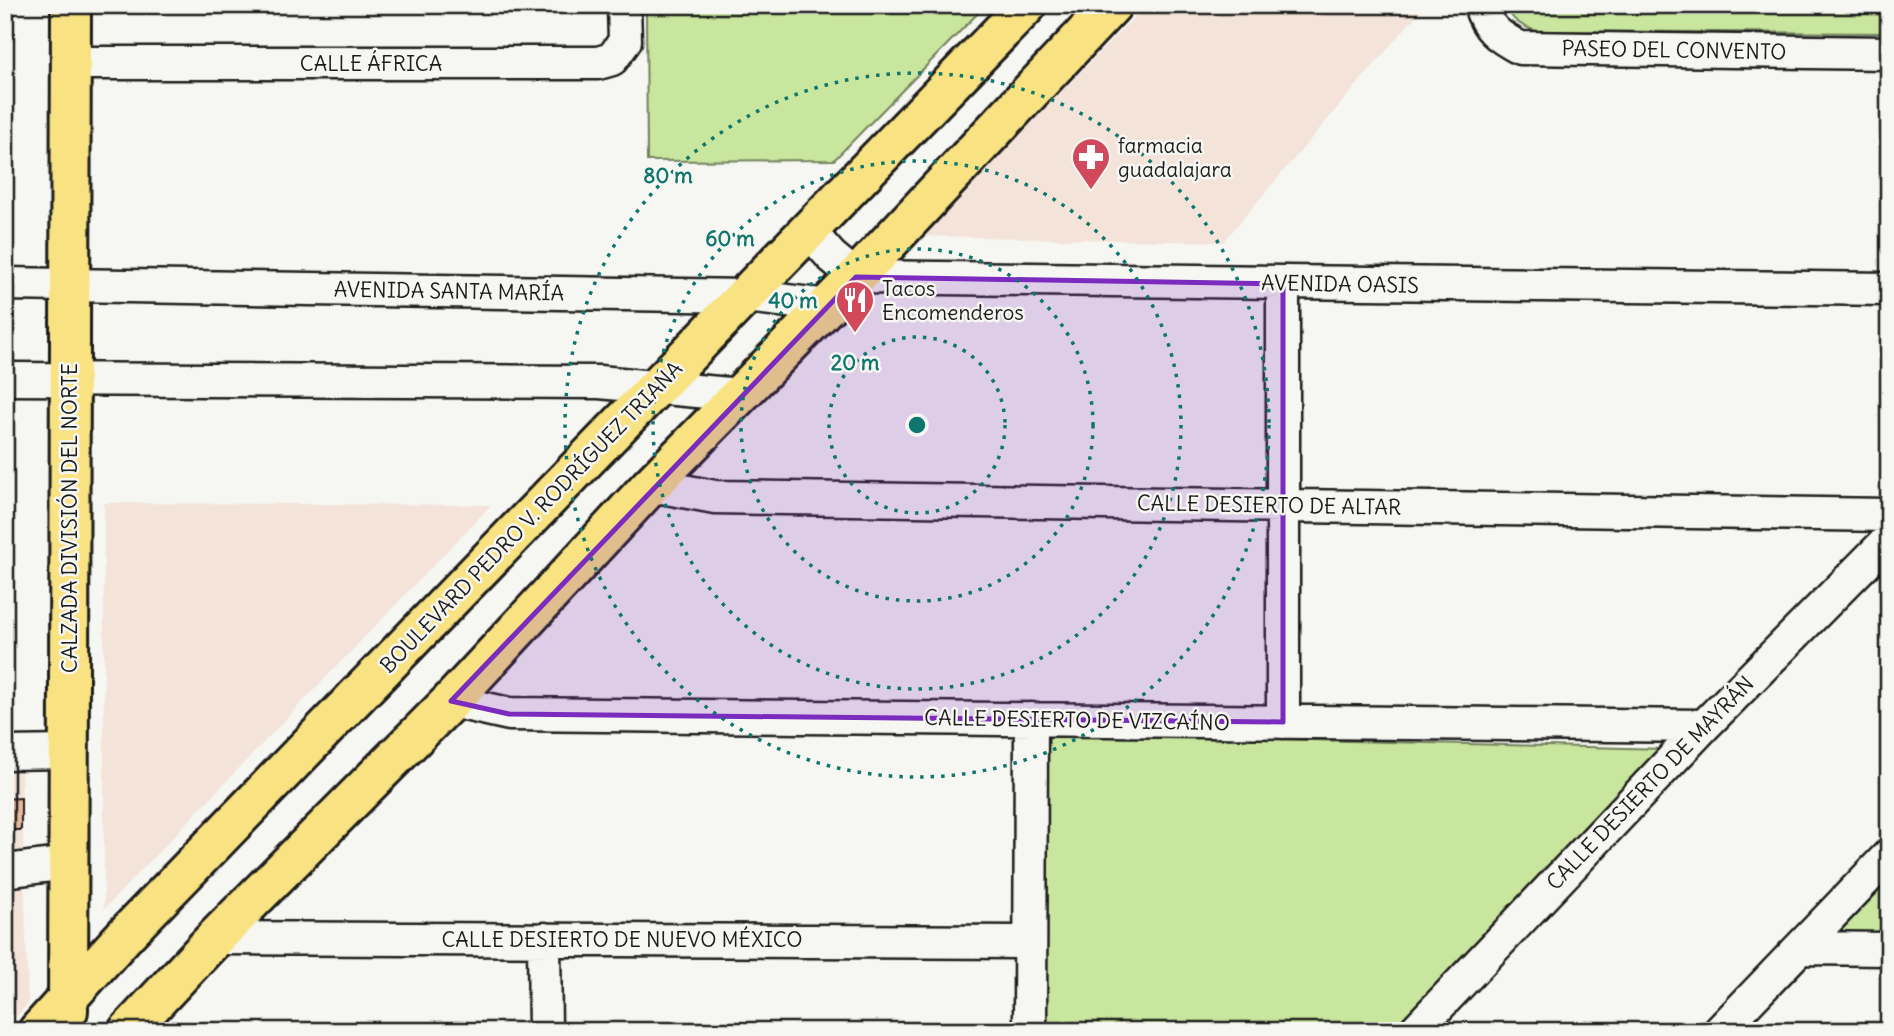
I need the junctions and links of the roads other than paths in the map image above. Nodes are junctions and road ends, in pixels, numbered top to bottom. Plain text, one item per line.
1 (71, 5) edge
2 (624, 5) edge
3 (1027, 5) edge
4 (1112, 5) edge
5 (1480, 5) edge
6 (996, 22) edge
7 (1889, 53) edge
8 (71, 63) junction
9 (810, 232) junction
10 (856, 277) junction
11 (5, 284) edge
12 (70, 284) junction
13 (1283, 284) junction
14 (1889, 289) edge
15 (746, 296) junction
16 (828, 306) junction
17 (5, 379) edge
18 (70, 380) junction
19 (655, 389) junction
20 (740, 395) junction
21 (651, 485) junction
22 (1284, 505) junction
23 (1889, 515) edge
24 (1889, 539) edge
25 (451, 701) junction
26 (1031, 719) junction
27 (1283, 722) junction
28 (1704, 726) junction
29 (69, 752) junction
30 (5, 753) edge
31 (1889, 855) edge
32 (68, 863) junction
33 (5, 871) edge
34 (215, 938) junction
35 (544, 939) junction
36 (1030, 942) junction
37 (1800, 948) junction
38 (1889, 949) edge
39 (68, 1016) edge
40 (38, 1031) edge
41 (128, 1031) edge
42 (545, 1031) edge
43 (1030, 1031) edge
44 (1415, 1031) edge
45 (1720, 1031) edge

1 - 8 main road, CALZADA DIVISIÓN DEL NORTE
2 - 8 street, CALLE ÁFRICA
3 - 6 main road, BOULEVARD PEDRO V. RODRÍGUEZ TRIANA
4 - 10 main road
5 - 7 street, PASEO DEL CONVENTO
6 - 9 main road, BOULEVARD PEDRO V. RODRÍGUEZ TRIANA
8 - 12 main road, CALZADA DIVISIÓN DEL NORTE
9 - 10 street
9 - 15 main road, BOULEVARD PEDRO V. RODRÍGUEZ TRIANA
10 - 13 street, AVENIDA OASIS
10 - 16 main road
11 - 12 street, AVENIDA SANTA MARÍA
12 - 15 street, AVENIDA SANTA MARÍA
12 - 18 main road, CALZADA DIVISIÓN DEL NORTE
13 - 14 street, AVENIDA OASIS
13 - 22 street
15 - 16 street, AVENIDA SANTA MARÍA
15 - 19 main road, BOULEVARD PEDRO V. RODRÍGUEZ TRIANA
16 - 20 main road
17 - 18 street
18 - 19 street
18 - 29 main road, CALZADA DIVISIÓN DEL NORTE
19 - 20 street
19 - 39 main road, BOULEVARD PEDRO V. RODRÍGUEZ TRIANA
20 - 21 main road
21 - 22 street, CALLE DESIERTO DE ALTAR
21 - 25 main road
22 - 23 street, CALLE DESIERTO DE ALTAR
22 - 27 street
24 - 28 street, CALLE DESIERTO DE MAYRÁN
25 - 26 street, CALLE DESIERTO DE VIZCAÍNO
25 - 34 main road
26 - 27 street, CALLE DESIERTO DE VIZCAÍNO
26 - 36 street
27 - 28 street, CALLE DESIERTO DE VIZCAÍNO
28 - 44 street, CALLE DESIERTO DE MAYRÁN
29 - 30 street
29 - 32 main road, CALZADA DIVISIÓN DEL NORTE
31 - 37 street
32 - 33 street
32 - 39 main road, CALZADA DIVISIÓN DEL NORTE
34 - 35 street, CALLE DESIERTO DE NUEVO MÉXICO
34 - 41 main road
35 - 36 street, CALLE DESIERTO DE NUEVO MÉXICO
35 - 42 street
36 - 43 street
37 - 38 street
37 - 45 street
39 - 40 main road, BOULEVARD PEDRO V. RODRÍGUEZ TRIANA

